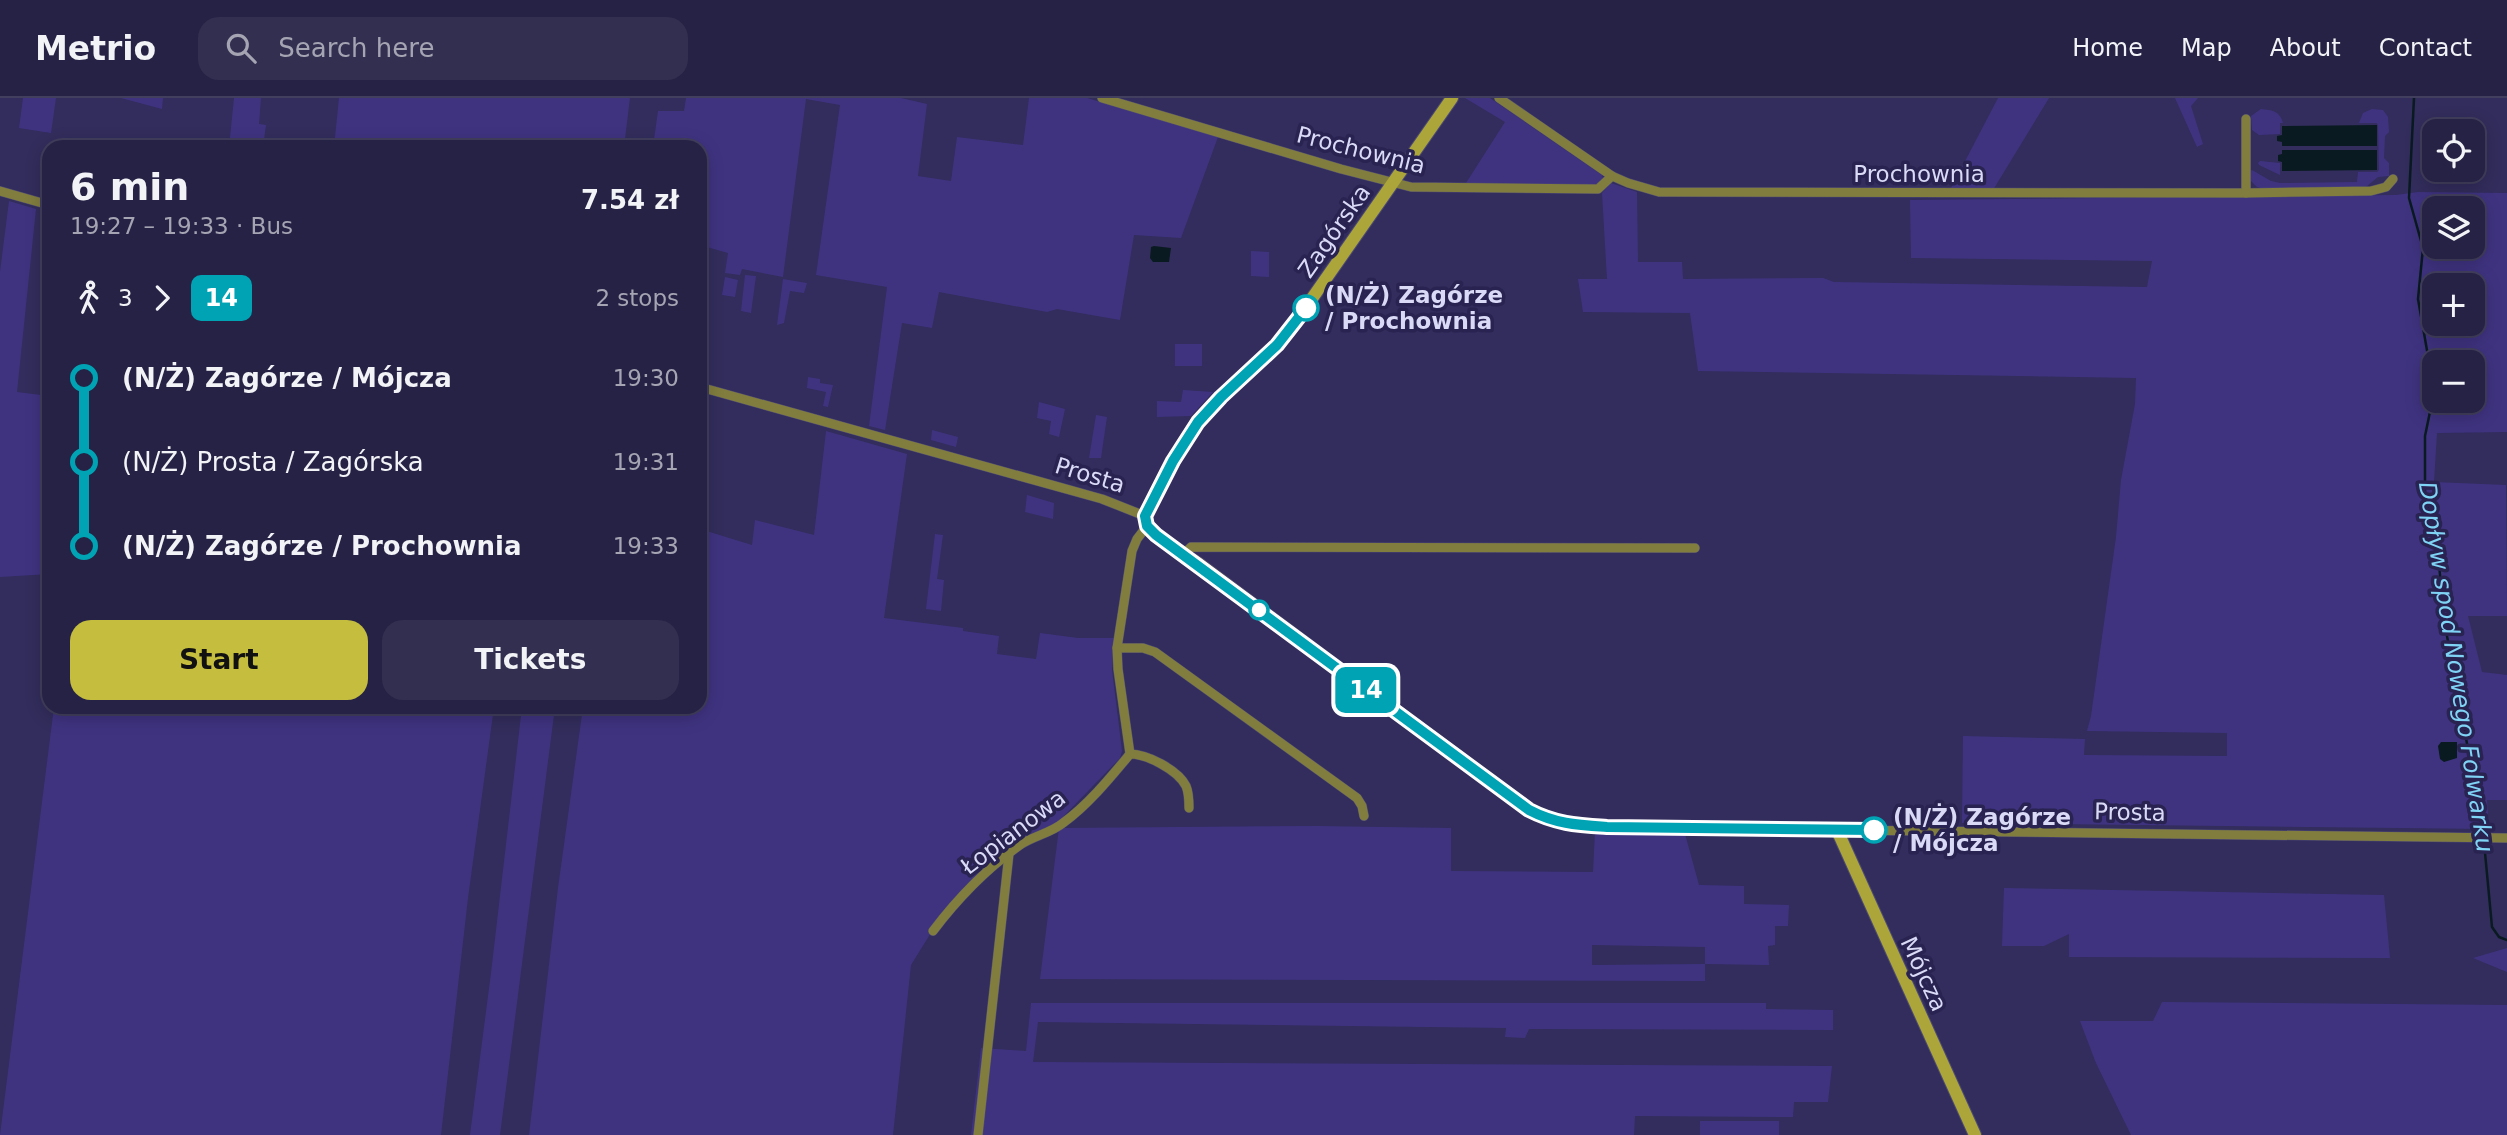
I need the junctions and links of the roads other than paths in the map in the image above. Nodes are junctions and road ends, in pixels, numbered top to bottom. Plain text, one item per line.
1 (1102, 98) edge
2 (1452, 98) edge
3 (1499, 98) edge
4 (2246, 119) dead end
5 (1612, 176) junction
6 (2393, 179) dead end
7 (1394, 183) junction
8 (0, 191) edge
9 (2246, 193) junction
10 (42, 203) edge
11 (707, 389) edge
12 (1146, 521) junction
13 (1695, 548) dead end
14 (1184, 554) junction
15 (1117, 648) junction
16 (1130, 754) junction
17 (1189, 808) dead end
18 (1364, 816) dead end
19 (1837, 830) junction
20 (2507, 838) edge
21 (1009, 854) junction
22 (933, 932) dead end
23 (978, 1135) edge
24 (1975, 1135) edge

1 - 7 street, Prochownia
2 - 7 street, Zagórska
3 - 5 street, Prochownia
4 - 9 street
5 - 7 street, Prochownia
5 - 9 street, Prochownia
6 - 9 street, Prochownia
7 - 12 street, Zagórska
8 - 10 street
11 - 12 street, Prosta
12 - 14 street, Prosta
12 - 15 street
13 - 14 street
14 - 19 street, Prosta
15 - 16 street
15 - 18 street
16 - 17 street
16 - 21 street, Łopianowa
19 - 20 street, Prosta
19 - 24 street, Mójcza
21 - 22 street, Łopianowa
21 - 23 street

